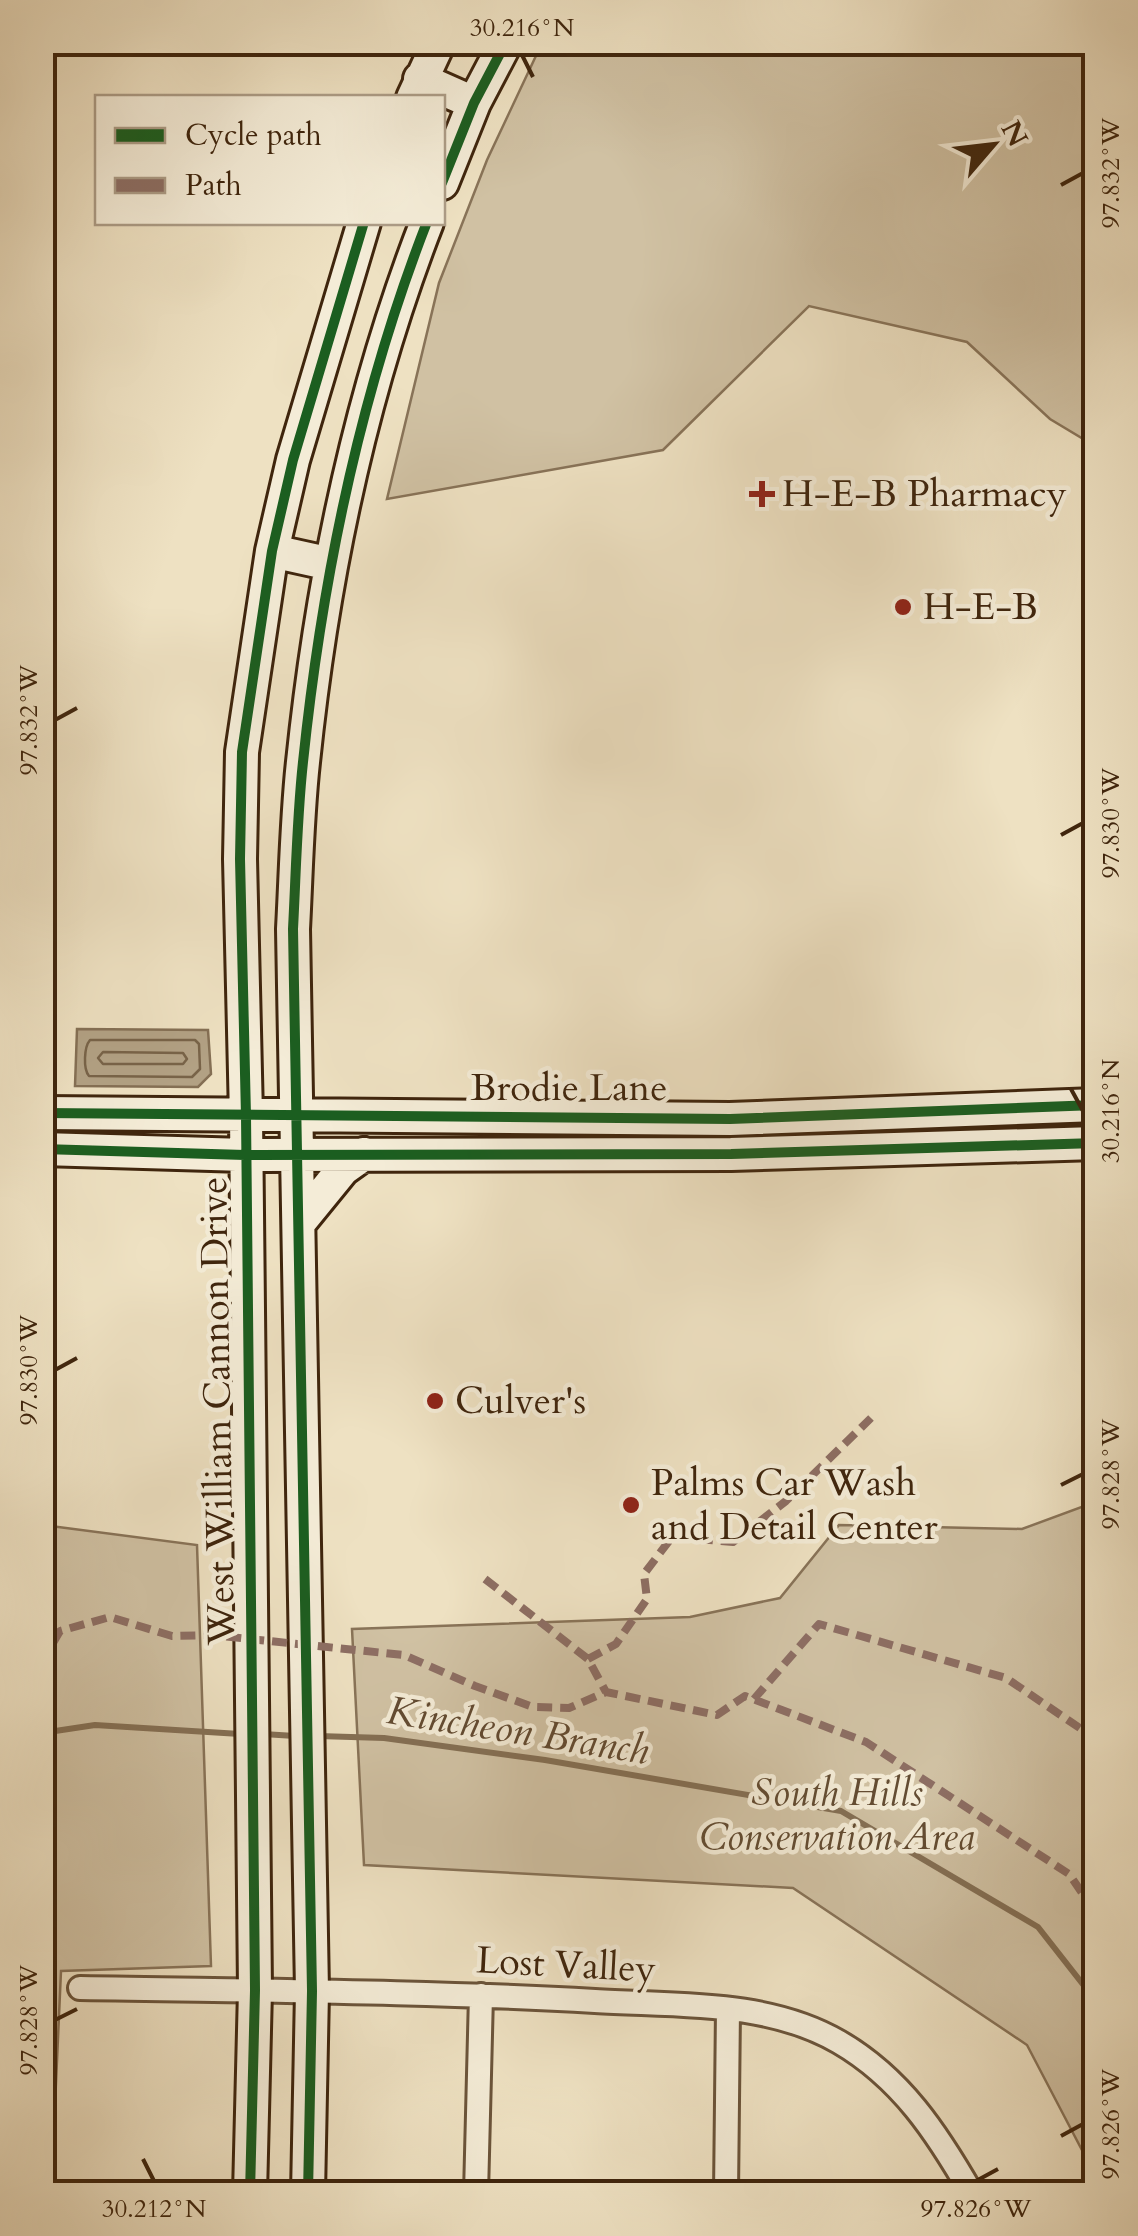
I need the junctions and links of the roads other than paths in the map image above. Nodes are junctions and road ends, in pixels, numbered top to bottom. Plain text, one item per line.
1 (440, 42) edge
2 (506, 42) edge
3 (416, 88) edge
4 (441, 95) edge
5 (445, 96) edge
6 (474, 104) junction
7 (445, 176) edge
8 (363, 225) edge
9 (426, 225) edge
10 (272, 551) junction
11 (331, 564) junction
12 (1096, 1105) edge
13 (42, 1112) edge
14 (246, 1116) junction
15 (296, 1116) junction
16 (1096, 1143) edge
17 (42, 1149) edge
18 (246, 1154) junction
19 (364, 1154) junction
20 (296, 1155) junction
21 (299, 1223) junction
22 (304, 1503) junction
23 (249, 1507) junction
24 (80, 1988) dead end
25 (255, 1990) junction
26 (312, 1991) junction
27 (481, 1995) junction
28 (728, 2009) junction
29 (250, 2194) edge
30 (308, 2194) edge
31 (476, 2194) edge
32 (726, 2194) edge
33 (972, 2194) edge

1 - 3 main road
2 - 6 main road
3 - 4 main road
5 - 6 main road
6 - 7 main road
8 - 10 main road, West William Cannon Drive
9 - 11 main road
10 - 11 main road
10 - 14 main road, West William Cannon Drive
11 - 15 main road
12 - 15 main road, Brodie Lane
13 - 14 main road, Brodie Lane
14 - 15 main road, Brodie Lane
14 - 18 main road, West William Cannon Drive
15 - 20 main road
16 - 19 main road, Brodie Lane
17 - 18 main road, Brodie Lane
18 - 20 main road, Brodie Lane
18 - 23 main road, West William Cannon Drive
19 - 20 main road, Brodie Lane
19 - 21 main road
20 - 21 main road
21 - 22 main road
22 - 23 main road
22 - 26 main road
23 - 25 main road, West William Cannon Drive
24 - 25 street, Lost Valley
25 - 26 street, Lost Valley
25 - 29 main road, West William Cannon Drive
26 - 27 street, Lost Valley
26 - 30 main road
27 - 28 street, Lost Valley
27 - 31 street
28 - 32 street
28 - 33 street, Lost Valley

